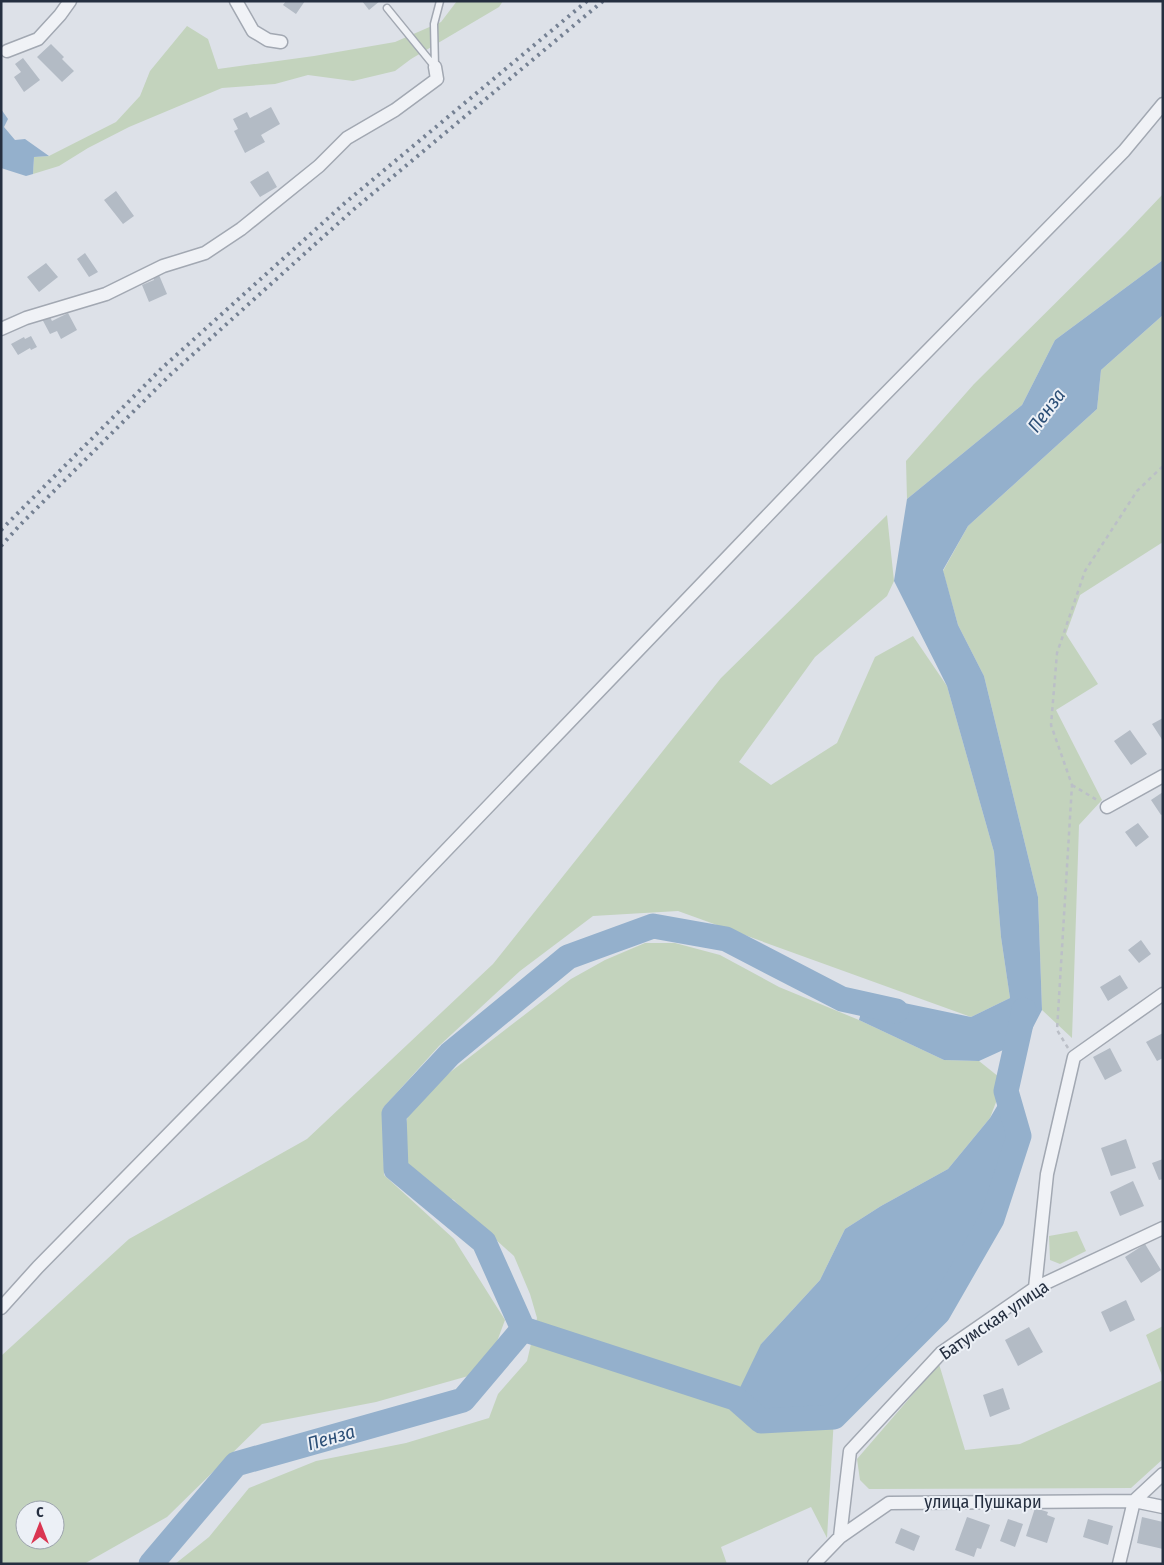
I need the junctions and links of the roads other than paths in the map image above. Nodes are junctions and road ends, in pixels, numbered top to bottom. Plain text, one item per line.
1 (70, 1) edge
2 (236, 1) edge
3 (440, 1) edge
4 (387, 8) dead end
5 (281, 42) dead end
6 (7, 51) dead end
7 (435, 67) junction
8 (1163, 104) edge
9 (1, 329) edge
10 (1163, 776) edge
11 (1107, 807) road end
12 (1163, 994) edge
13 (1163, 1228) edge
14 (1034, 1288) junction
15 (1, 1308) edge
16 (1163, 1474) edge
17 (1134, 1501) junction
18 (1163, 1506) edge
19 (840, 1537) junction
20 (814, 1564) edge
21 (1118, 1564) edge

1 - 6 street
2 - 5 street
3 - 7 lane
4 - 7 lane
7 - 9 street
8 - 15 street
10 - 11 street
12 - 14 street
13 - 14 street, Батумская улица
14 - 19 street, Батумская улица
16 - 17 street
17 - 18 street, улица Пушкари
17 - 19 street, улица Пушкари
17 - 21 street
19 - 20 street, улица Пушкари

